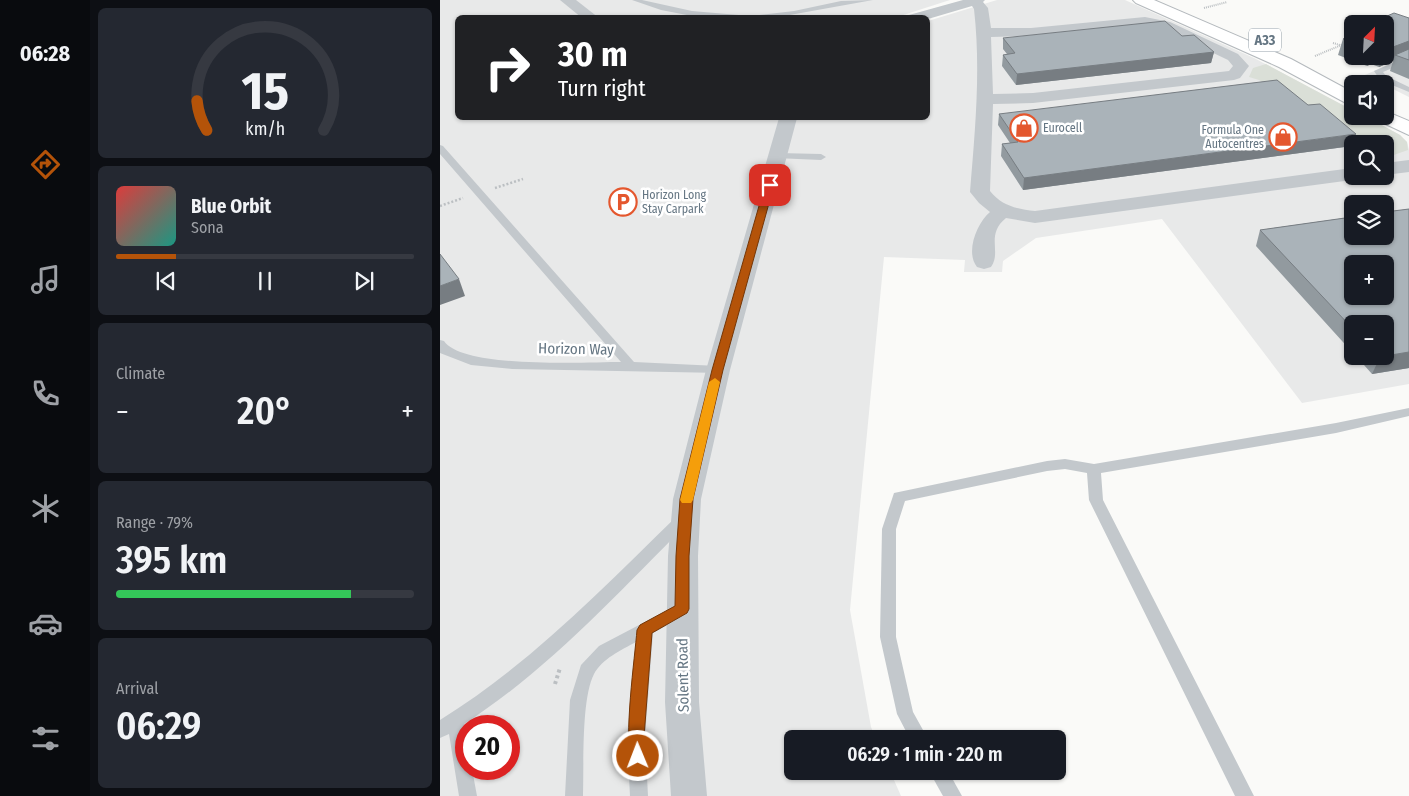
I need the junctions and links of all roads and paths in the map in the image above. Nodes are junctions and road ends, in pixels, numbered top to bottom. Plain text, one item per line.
1 (567, 0) edge
2 (635, 0) edge
3 (870, 0) edge
4 (976, 0) edge
5 (1141, 0) edge
6 (1172, 0) edge
7 (1227, 2) dead end
8 (1204, 8) dead end
9 (588, 15) edge
10 (702, 15) edge
11 (776, 15) edge
12 (924, 15) edge
13 (984, 33) junction
14 (1333, 42) dead end
15 (1344, 44) edge
16 (1340, 45) junction
17 (1315, 56) dead end
18 (1409, 58) edge
19 (1344, 78) edge
20 (1409, 90) edge
21 (1344, 95) edge
22 (985, 99) junction
23 (1394, 104) edge
24 (1409, 112) edge
25 (787, 120) edge
26 (1394, 122) edge
27 (1409, 130) edge
28 (440, 148) edge
29 (778, 156) junction
30 (821, 157) dead end
31 (1408, 166) edge
32 (1394, 168) edge
33 (1344, 175) edge
34 (1002, 212) junction
35 (984, 263) dead end
36 (440, 344) edge
37 (631, 366) junction
38 (718, 370) junction
39 (1409, 412) edge
40 (1094, 469) junction
41 (686, 517) junction
42 (682, 609) junction
43 (645, 630) junction
44 (464, 715) edge
45 (455, 722) edge
46 (440, 730) edge
47 (914, 730) edge
48 (465, 780) edge
49 (943, 780) edge
50 (468, 796) edge
51 (574, 796) edge
52 (639, 796) edge
53 (689, 796) edge
54 (953, 796) edge
55 (1245, 796) edge

1 - 9 street
2 - 10 lane
3 - 11 lane
4 - 12 street
4 - 13 street
5 - 21 highway, A33
6 - 19 highway, A33
7 - 8 path
13 - 22 street
13 - 22 street
14 - 16 path
15 - 16 path
16 - 17 path
18 - 20 lane
22 - 34 street
23 - 24 highway
25 - 29 street, Solent Road
26 - 27 highway
28 - 37 lane
29 - 30 lane
29 - 38 street, Solent Road
31 - 32 street
33 - 34 street
34 - 35 street
36 - 37 lane, Horizon Way
37 - 38 lane, Horizon Way
38 - 41 street, Solent Road
39 - 40 lane
40 - 47 lane
40 - 55 lane
41 - 42 street, Solent Road
41 - 44 lane
42 - 43 lane
42 - 53 street, Solent Road
43 - 51 lane
43 - 52 lane
45 - 46 lane
48 - 50 lane
49 - 54 lane

